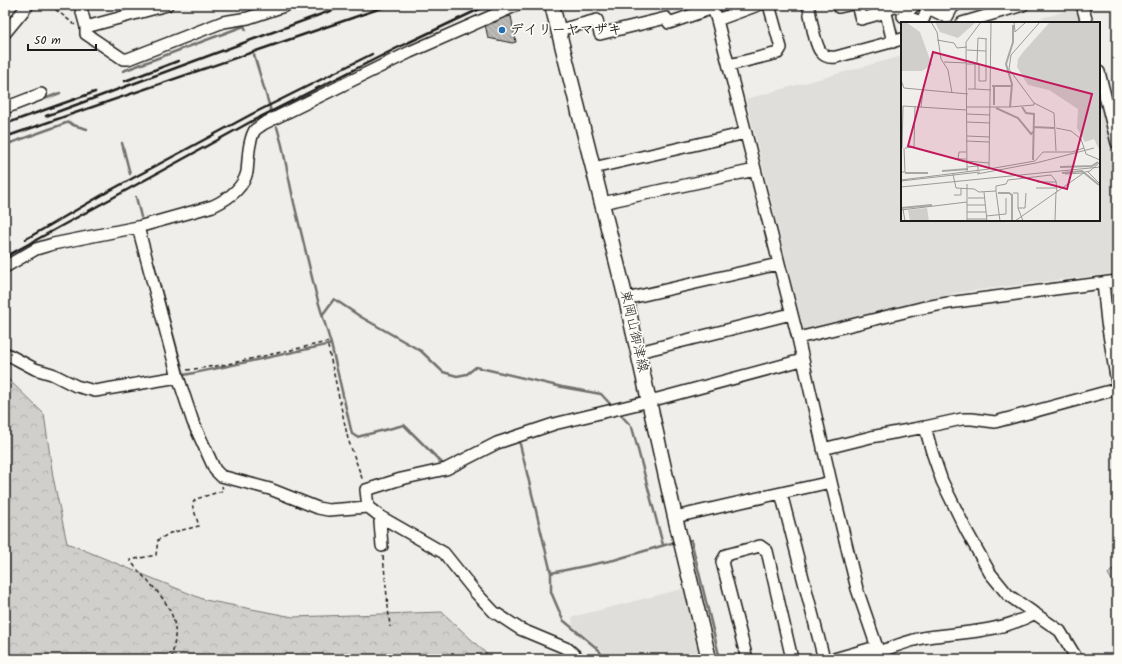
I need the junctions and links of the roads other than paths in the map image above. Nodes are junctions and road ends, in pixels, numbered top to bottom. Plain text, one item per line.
1 (28, 5) edge
2 (80, 5) edge
3 (167, 5) edge
4 (287, 5) edge
5 (517, 5) edge
6 (552, 5) edge
7 (758, 5) edge
8 (769, 5) edge
9 (808, 5) edge
10 (838, 5) edge
11 (848, 5) edge
12 (857, 5) edge
13 (902, 5) edge
14 (957, 5) edge
15 (1022, 5) edge
16 (1082, 5) edge
17 (712, 6) edge
18 (917, 6) edge
19 (885, 9) edge
20 (994, 9) edge
21 (871, 10) edge
22 (717, 20) junction
23 (920, 22) edge
24 (962, 22) edge
25 (964, 22) edge
26 (1087, 22) edge
27 (86, 30) junction
28 (559, 30) junction
29 (5, 32) edge
30 (898, 40) edge
31 (729, 65) junction
32 (1100, 76) edge
33 (41, 94) dead end
34 (5, 108) edge
35 (746, 133) junction
36 (1117, 143) edge
37 (593, 168) junction
38 (755, 170) junction
39 (602, 204) junction
40 (138, 227) junction
41 (778, 264) junction
42 (5, 267) edge
43 (1117, 280) edge
44 (1103, 283) junction
45 (626, 299) junction
46 (791, 314) junction
47 (798, 338) junction
48 (639, 352) junction
49 (5, 354) edge
50 (802, 360) junction
51 (178, 374) junction
52 (1117, 383) edge
53 (1117, 389) edge
54 (650, 401) junction
55 (925, 428) junction
56 (823, 449) junction
57 (831, 482) junction
58 (781, 493) junction
59 (368, 507) junction
60 (381, 517) junction
61 (675, 517) junction
62 (382, 546) road end
63 (1035, 613) junction
64 (878, 652) edge
65 (579, 659) edge
66 (709, 659) edge
67 (747, 659) edge
68 (792, 659) edge
69 (824, 659) edge
70 (834, 659) edge
71 (1077, 659) edge

1 - 29 street
2 - 27 street
3 - 27 street
4 - 27 street
5 - 40 street
6 - 28 main road, 東岡山御津線
7 - 22 street
8 - 31 street
9 - 30 street
10 - 11 street
12 - 21 street
13 - 19 street
14 - 23 street
14 - 24 street
15 - 20 street
16 - 26 street
17 - 22 street
17 - 28 street
18 - 23 street
19 - 21 street
19 - 30 street
20 - 25 street
22 - 31 street
28 - 37 main road, 東岡山御津線
31 - 35 street
32 - 36 street
33 - 34 street
35 - 37 street
35 - 38 street
37 - 39 main road, 東岡山御津線
38 - 39 street
38 - 41 street
39 - 45 main road, 東岡山御津線
40 - 42 street
40 - 51 street
41 - 45 street
41 - 46 street
43 - 44 street
44 - 47 street
44 - 52 street
45 - 48 main road, 東岡山御津線
46 - 47 street
46 - 48 street
47 - 50 street
48 - 54 main road, 東岡山御津線
49 - 51 street
50 - 54 street
50 - 56 street
51 - 59 street
53 - 55 street
54 - 59 street
54 - 61 main road, 東岡山御津線
55 - 56 street
55 - 63 street
56 - 57 street
57 - 58 street
57 - 64 street
58 - 61 street
58 - 69 street
59 - 60 street
60 - 62 street
60 - 65 street
61 - 66 main road, 東岡山御津線
63 - 64 street
63 - 71 street
64 - 70 street
67 - 68 street

